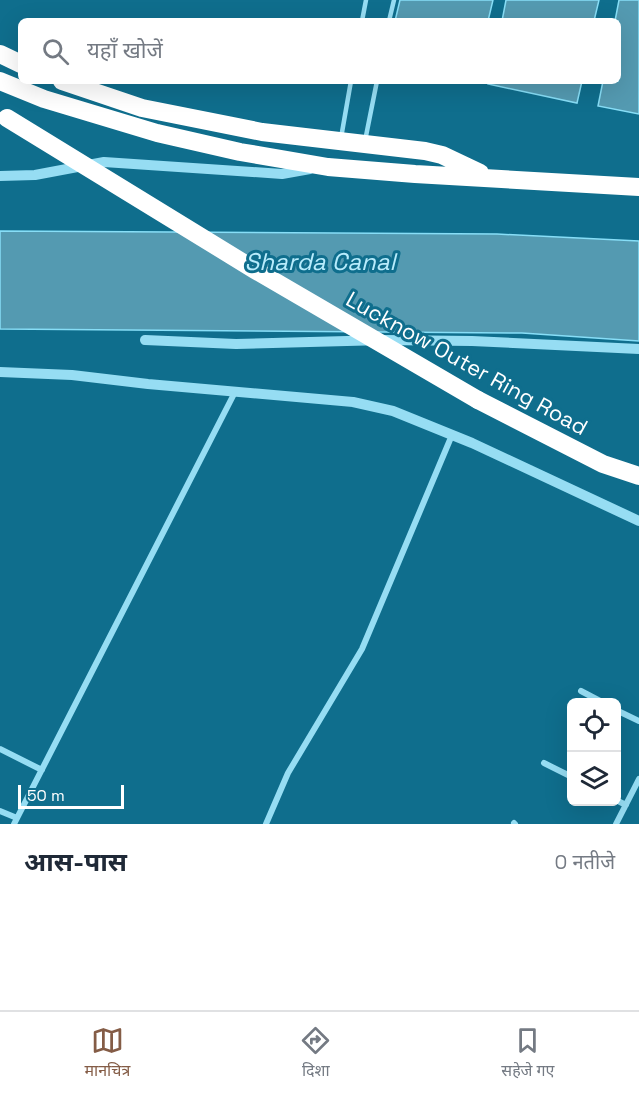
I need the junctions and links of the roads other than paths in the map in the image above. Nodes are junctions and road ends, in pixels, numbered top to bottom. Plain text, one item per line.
1 (366, 0) edge
2 (394, 0) edge
3 (363, 18) edge
4 (390, 18) edge
5 (0, 54) edge
6 (18, 63) edge
7 (0, 81) edge
8 (71, 84) edge
9 (350, 84) edge
10 (376, 84) edge
11 (3, 115) edge
12 (340, 141) junction
13 (364, 143) junction
14 (328, 167) junction
15 (0, 176) edge
16 (487, 177) junction
17 (639, 187) edge
18 (145, 340) dead end
19 (639, 349) edge
20 (0, 372) edge
21 (236, 392) junction
22 (452, 435) junction
23 (639, 476) edge
24 (639, 521) edge
25 (581, 691) dead end
26 (594, 698) edge
27 (621, 712) edge
28 (639, 721) edge
29 (0, 749) edge
30 (544, 763) dead end
31 (42, 770) junction
32 (567, 774) edge
33 (639, 779) edge
34 (621, 802) edge
35 (626, 805) junction
36 (0, 811) edge
37 (15, 821) edge
38 (266, 824) edge
39 (616, 824) edge

1 - 3 lane
2 - 4 lane
5 - 6 highway
7 - 14 highway
8 - 12 highway
9 - 12 lane
10 - 13 lane
11 - 23 highway, Lucknow Outer Ring Road, bridge
12 - 13 highway
13 - 16 highway
14 - 15 street
14 - 16 highway
16 - 17 highway
18 - 19 street
20 - 21 street
21 - 22 street
21 - 31 street
22 - 24 street
22 - 38 street
25 - 26 street
27 - 28 street
29 - 31 street
30 - 32 street
31 - 37 street
33 - 35 street
34 - 35 street
35 - 39 street
36 - 37 street

